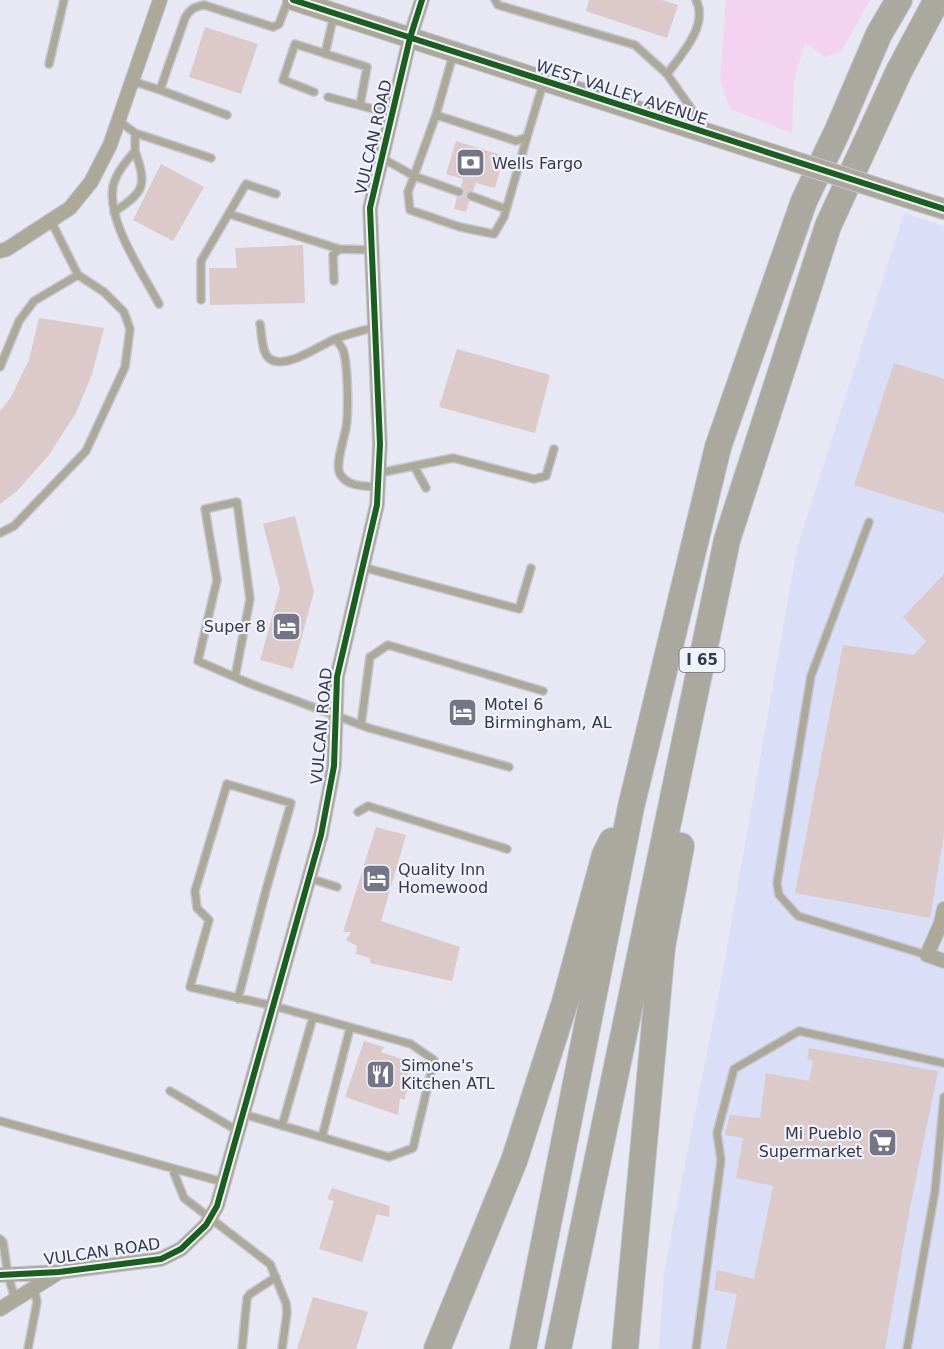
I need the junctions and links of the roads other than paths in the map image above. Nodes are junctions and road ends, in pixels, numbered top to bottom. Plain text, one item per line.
1 (64, 0) edge
2 (160, 0) edge
3 (291, 0) edge
4 (422, 0) edge
5 (495, 0) edge
6 (696, 0) edge
7 (899, 0) edge
8 (937, 0) edge
9 (334, 14) junction
10 (410, 38) junction
11 (454, 52) junction
12 (325, 54) junction
13 (49, 64) dead end
14 (667, 74) junction
15 (132, 81) junction
16 (544, 81) junction
17 (160, 90) junction
18 (314, 92) dead end
19 (328, 97) dead end
20 (360, 105) junction
21 (392, 114) junction
22 (227, 115) dead end
23 (436, 115) junction
24 (118, 121) junction
25 (135, 133) junction
26 (709, 134) junction
27 (527, 137) junction
28 (135, 151) junction
29 (212, 158) dead end
30 (382, 158) junction
31 (414, 176) junction
32 (459, 192) dead end
33 (276, 194) dead end
34 (471, 196) dead end
35 (506, 209) junction
36 (944, 209) edge
37 (114, 212) junction
38 (229, 214) junction
39 (51, 221) junction
40 (339, 249) junction
41 (372, 250) junction
42 (0, 251) edge
43 (78, 274) junction
44 (334, 281) dead end
45 (201, 300) dead end
46 (159, 304) dead end
47 (260, 324) dead end
48 (375, 327) junction
49 (336, 339) junction
50 (0, 367) edge
51 (554, 449) dead end
52 (414, 466) junction
53 (378, 480) junction
54 (426, 488) dead end
55 (869, 522) dead end
56 (0, 533) edge
57 (728, 540) junction
58 (362, 567) junction
59 (531, 568) dead end
60 (235, 677) junction
61 (543, 691) dead end
62 (335, 715) junction
63 (361, 725) junction
64 (509, 767) dead end
65 (631, 807) junction
66 (358, 812) dead end
67 (507, 849) dead end
68 (309, 878) junction
69 (337, 887) dead end
70 (944, 909) edge
71 (927, 956) junction
72 (944, 961) edge
73 (238, 999) junction
74 (274, 1006) junction
75 (313, 1017) junction
76 (350, 1028) junction
77 (944, 1063) edge
78 (170, 1090) dead end
79 (944, 1097) edge
80 (243, 1114) junction
81 (0, 1121) edge
82 (282, 1126) junction
83 (238, 1131) junction
84 (322, 1137) junction
85 (172, 1168) junction
86 (223, 1182) junction
87 (210, 1217) junction
88 (0, 1239) edge
89 (60, 1272) junction
90 (28, 1274) junction
91 (4, 1275) edge
92 (276, 1277) junction
93 (34, 1288) junction
94 (15, 1299) junction
95 (0, 1309) edge
96 (28, 1349) edge
97 (242, 1349) edge
98 (282, 1349) edge
99 (437, 1349) edge
100 (523, 1349) edge
101 (558, 1349) edge
102 (625, 1349) edge
103 (696, 1349) edge
104 (907, 1349) edge

1 - 13 lane
2 - 15 street
3 - 9 street, WEST VALLEY AVENUE
3 - 17 lane
4 - 10 street, VULCAN ROAD
5 - 14 lane
6 - 14 lane
7 - 65 highway, I 65
8 - 57 highway, I 65
9 - 10 street, WEST VALLEY AVENUE
9 - 12 lane
10 - 11 street, WEST VALLEY AVENUE
10 - 21 street, VULCAN ROAD
11 - 16 street, WEST VALLEY AVENUE
11 - 23 lane
12 - 18 lane
12 - 20 lane
14 - 26 lane
15 - 17 lane
15 - 24 street
16 - 26 street, WEST VALLEY AVENUE
16 - 27 lane
17 - 22 lane
19 - 20 lane
20 - 21 lane
21 - 30 street, VULCAN ROAD
23 - 27 lane
23 - 31 lane
24 - 25 lane
24 - 39 street
25 - 28 lane
25 - 29 lane
26 - 36 street, WEST VALLEY AVENUE, bridge
27 - 35 lane
28 - 37 lane
28 - 37 lane
30 - 31 lane
30 - 41 street, VULCAN ROAD
31 - 32 lane
31 - 35 lane
33 - 38 lane
34 - 35 lane
37 - 46 lane
38 - 40 lane
38 - 45 lane
39 - 42 street
39 - 43 lane
40 - 41 lane
40 - 44 lane
41 - 48 street, VULCAN ROAD
43 - 50 lane
43 - 56 lane
47 - 49 lane
48 - 49 lane
48 - 53 street, VULCAN ROAD
49 - 53 lane
51 - 52 lane
52 - 53 lane
52 - 54 lane
53 - 58 street, VULCAN ROAD
55 - 71 lane
57 - 101 highway, I 65
57 - 102 highway
58 - 59 lane
58 - 62 street, VULCAN ROAD
60 - 60 lane
60 - 62 lane
61 - 63 lane
62 - 63 lane
62 - 68 street, VULCAN ROAD
63 - 64 lane
65 - 99 highway
65 - 100 highway, I 65
66 - 67 lane
68 - 69 lane
68 - 74 street, VULCAN ROAD
70 - 71 street
71 - 72 street
73 - 73 lane
73 - 74 lane
74 - 75 lane
74 - 80 street, VULCAN ROAD
75 - 76 lane
75 - 82 lane
76 - 84 lane
76 - 84 lane
77 - 103 lane
78 - 83 lane
79 - 104 lane
80 - 82 lane
80 - 83 street, VULCAN ROAD
81 - 85 lane
82 - 84 lane
83 - 86 street, VULCAN ROAD
85 - 86 lane
85 - 87 lane
86 - 87 street, VULCAN ROAD
87 - 89 street, VULCAN ROAD
87 - 92 lane
88 - 91 lane
89 - 90 street, VULCAN ROAD
89 - 93 street, VULCAN ROAD
90 - 91 street, VULCAN ROAD
90 - 93 lane
91 - 94 lane
92 - 97 lane
92 - 98 lane
93 - 94 street, VULCAN ROAD
93 - 96 lane
94 - 95 street, VULCAN ROAD

